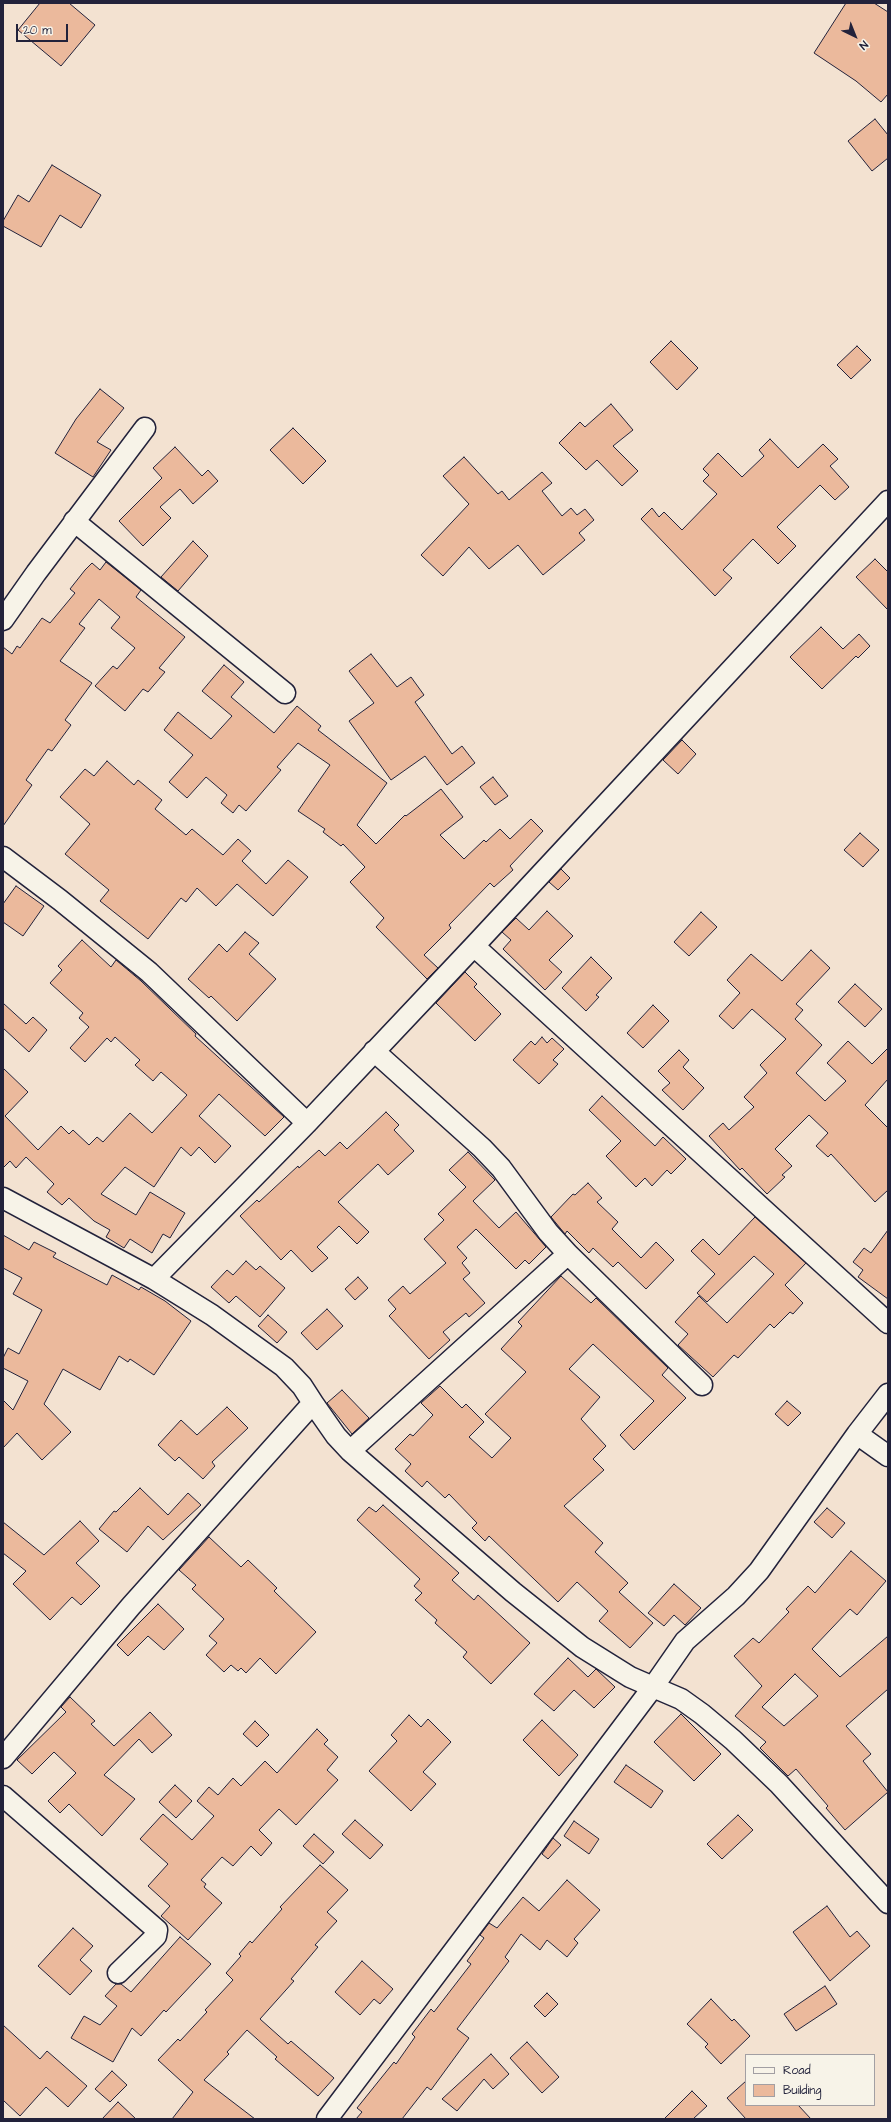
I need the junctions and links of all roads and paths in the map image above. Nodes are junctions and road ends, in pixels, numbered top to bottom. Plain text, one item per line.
1 (145, 428) dead end
2 (888, 501) edge
3 (74, 521) junction
4 (3, 620) edge
5 (285, 693) dead end
6 (3, 857) edge
7 (474, 946) junction
8 (374, 1051) junction
9 (307, 1123) junction
10 (3, 1198) edge
11 (568, 1254) junction
12 (154, 1279) junction
13 (888, 1323) edge
14 (702, 1385) dead end
15 (888, 1394) edge
16 (313, 1403) junction
17 (857, 1434) junction
18 (350, 1451) junction
19 (888, 1456) edge
20 (653, 1687) junction
21 (3, 1758) edge
22 (3, 1796) edge
23 (888, 1903) edge
24 (118, 1973) dead end
25 (327, 2119) edge

1 - 3 street
2 - 7 street
3 - 4 street
3 - 5 street
6 - 9 street
7 - 8 street
7 - 13 street
8 - 9 street
8 - 11 street
9 - 12 street
10 - 12 street
11 - 14 street
11 - 18 street
12 - 16 street
15 - 17 street
16 - 18 street
16 - 21 street
17 - 19 street
17 - 20 street
18 - 20 street
20 - 23 street
20 - 25 street
22 - 24 street

